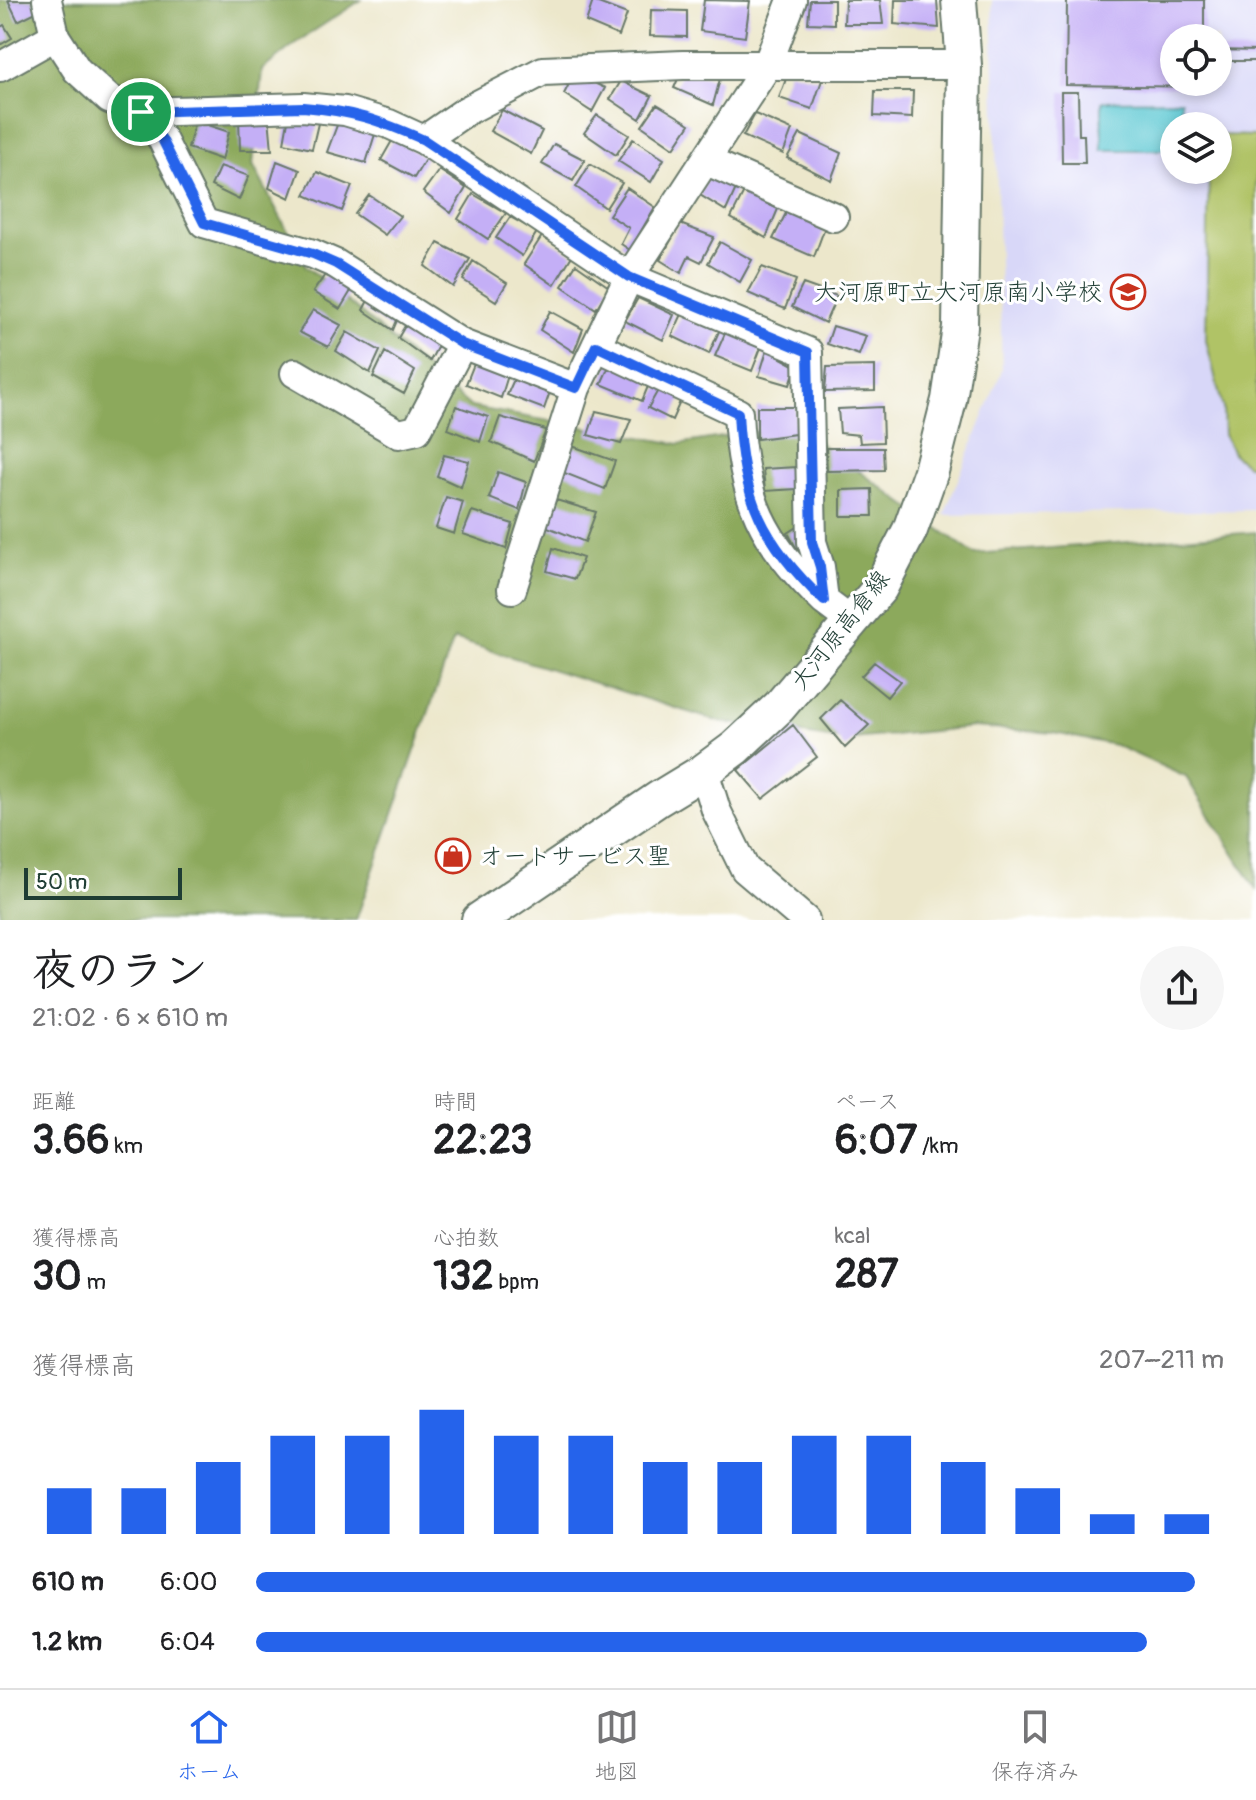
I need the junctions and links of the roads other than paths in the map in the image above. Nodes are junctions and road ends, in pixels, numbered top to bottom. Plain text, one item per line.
1 (47, 0) edge
2 (792, 0) edge
3 (959, 0) edge
4 (55, 36) junction
5 (964, 65) junction
6 (767, 66) junction
7 (0, 67) edge
8 (141, 112) junction
9 (424, 140) junction
10 (707, 161) junction
11 (834, 217) dead end
12 (629, 277) junction
13 (462, 344) junction
14 (596, 346) junction
15 (295, 373) dead end
16 (576, 388) junction
17 (512, 589) dead end
18 (824, 601) junction
19 (852, 622) junction
20 (704, 771) junction
21 (479, 920) edge
22 (805, 920) edge

1 - 4 street
2 - 6 street
3 - 5 main road, 大河原高倉線
4 - 7 street
4 - 8 street
5 - 6 street
5 - 19 main road, 大河原高倉線
6 - 9 street
6 - 10 street
8 - 9 street
8 - 13 street
9 - 12 street
10 - 11 street
10 - 12 street
12 - 14 street
12 - 18 street
13 - 15 street
13 - 16 street
14 - 16 street
14 - 18 street
16 - 17 street
18 - 19 street
19 - 20 main road, 大河原高倉線
20 - 21 main road, 大河原高倉線
20 - 22 street

